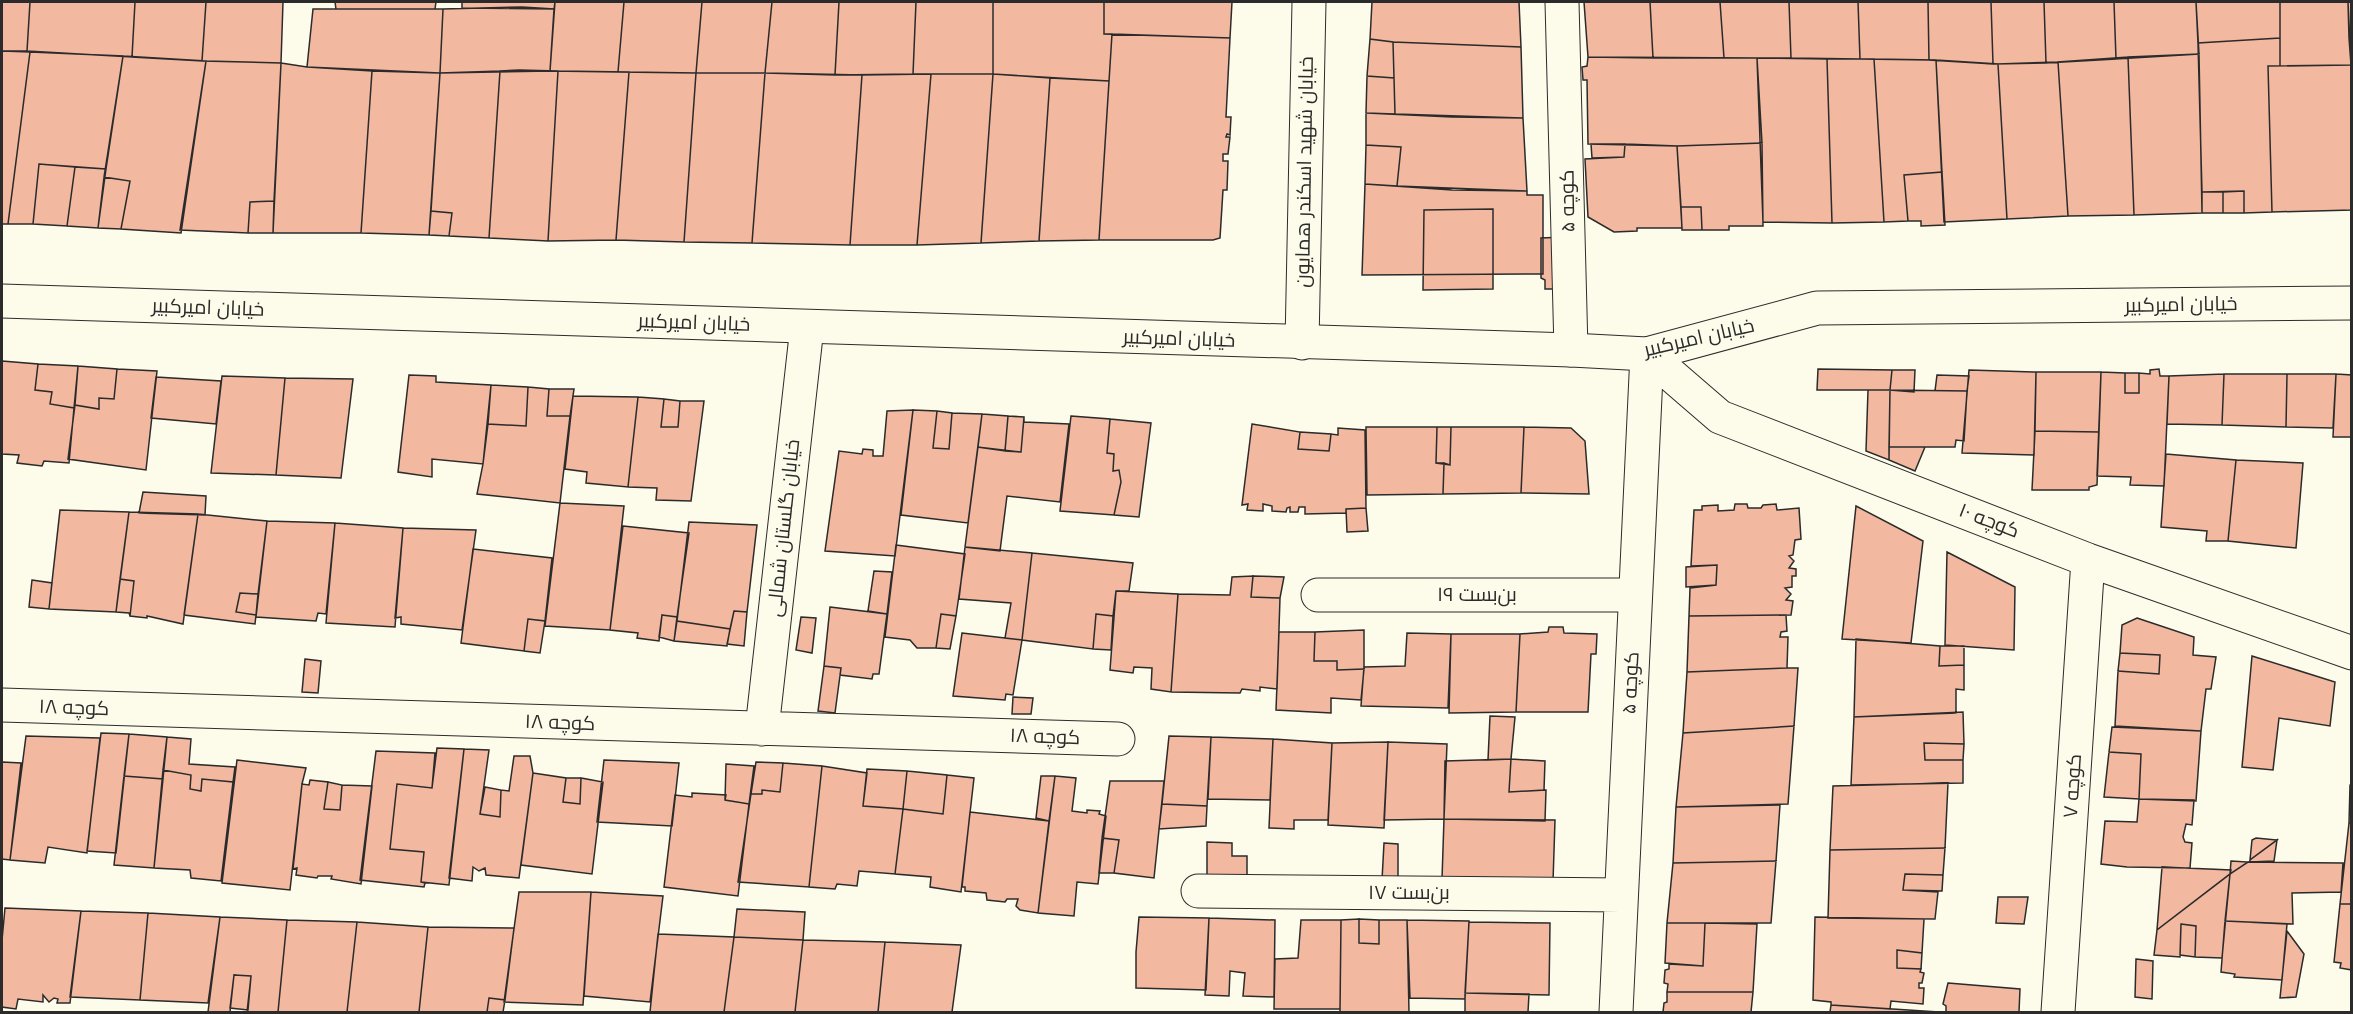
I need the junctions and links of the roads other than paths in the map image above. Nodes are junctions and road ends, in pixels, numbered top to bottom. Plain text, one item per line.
1 (1309, 2) edge
2 (1562, 2) edge
3 (2, 301) edge
4 (2352, 303) edge
5 (807, 327) junction
6 (1302, 343) junction
7 (1571, 350) junction
8 (1647, 354) junction
9 (2088, 560) junction
10 (1318, 595) dead end
11 (1635, 595) junction
12 (2352, 653) edge
13 (2, 705) edge
14 (762, 729) junction
15 (1118, 739) dead end
16 (1198, 891) dead end
17 (1621, 895) junction
18 (1616, 1012) edge
19 (2058, 1012) edge

1 - 6 street, خیابان شهید اسکندر همایون
2 - 7 street, کوچه ۵
3 - 5 street, خیابان امیرکبیر
4 - 8 street, خیابان امیرکبیر
5 - 6 street, خیابان امیرکبیر
5 - 14 street, خیابان گلستان شمالی
6 - 7 street, خیابان امیرکبیر
7 - 8 street, خیابان امیرکبیر
8 - 9 street, کوچه ۱۰
8 - 11 street, کوچه ۵
9 - 12 street, کوچه ۱۰
9 - 19 street, کوچه ۷
10 - 11 street, بن‌بست ۱۹
11 - 17 street, کوچه ۵
13 - 14 street, کوچه ۱۸
14 - 15 street, کوچه ۱۸
16 - 17 street, بن‌بست ۱۷
17 - 18 street, کوچه ۵

